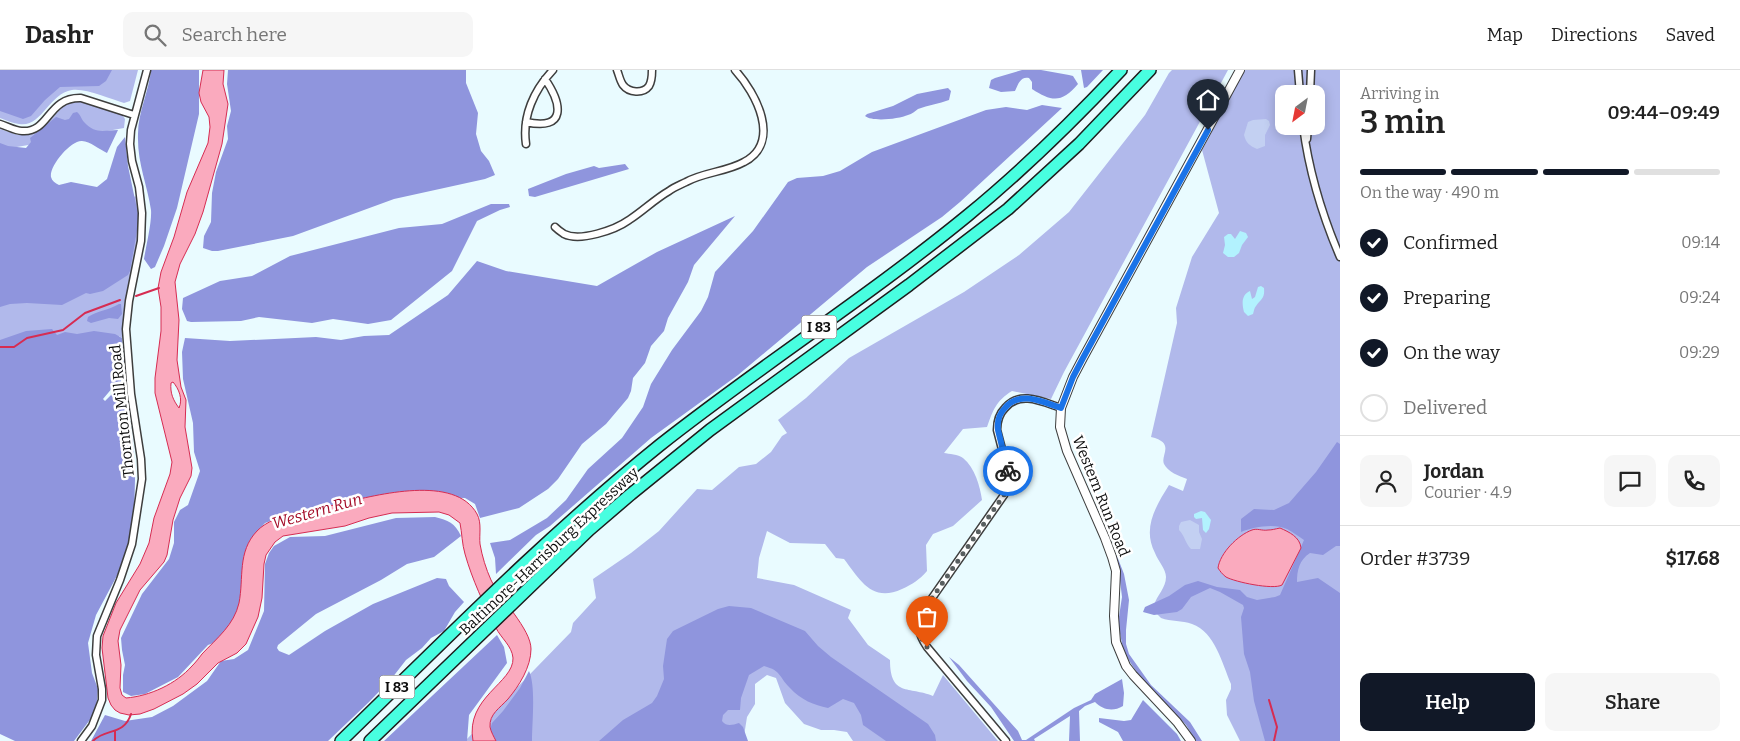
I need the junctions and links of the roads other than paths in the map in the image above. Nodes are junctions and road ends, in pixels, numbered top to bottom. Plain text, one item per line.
1 (147, 70) edge
2 (553, 70) edge
3 (617, 70) edge
4 (652, 70) edge
5 (735, 70) edge
6 (1121, 70) edge
7 (1150, 70) edge
8 (1240, 70) edge
9 (1298, 70) edge
10 (1311, 70) edge
11 (545, 79) junction
12 (1299, 85) edge
13 (1310, 85) edge
14 (134, 115) junction
15 (526, 122) junction
16 (0, 124) edge
17 (1304, 135) edge
18 (1307, 135) edge
19 (526, 144) dead end
20 (1306, 150) junction
21 (555, 227) dead end
22 (1340, 257) edge
23 (1061, 408) junction
24 (81, 741) edge
25 (341, 741) edge
26 (370, 741) edge
27 (1006, 741) edge
28 (1191, 741) edge

1 - 14 street, Thornton Mill Road
2 - 11 street
3 - 4 street
5 - 21 street
6 - 25 highway, Baltimore-Harrisburg Expressway / I 83
7 - 26 highway, Baltimore-Harrisburg Expressway / I 83
8 - 23 street, Western Run Road
9 - 12 street
10 - 13 street
11 - 15 street
11 - 15 street
14 - 16 street
14 - 24 street, Thornton Mill Road
15 - 19 street
17 - 20 street
18 - 20 street
20 - 22 street
23 - 27 street
23 - 28 street, Western Run Road

